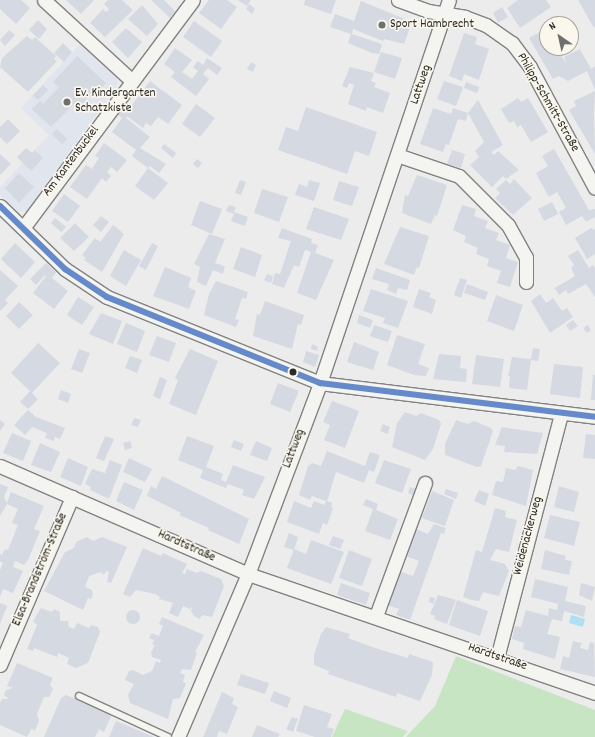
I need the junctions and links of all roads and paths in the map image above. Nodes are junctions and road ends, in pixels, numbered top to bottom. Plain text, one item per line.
1 (44, 0) edge
2 (193, 0) edge
3 (398, 0) edge
4 (449, 0) edge
5 (446, 15) junction
6 (132, 81) junction
7 (397, 155) junction
8 (595, 188) edge
9 (0, 206) edge
10 (23, 228) junction
11 (526, 282) dead end
12 (320, 383) junction
13 (561, 414) junction
14 (595, 417) edge
15 (0, 466) edge
16 (425, 483) dead end
17 (72, 497) junction
18 (248, 574) junction
19 (376, 616) junction
20 (497, 658) junction
21 (0, 665) edge
22 (595, 692) edge
23 (79, 696) dead end
24 (168, 737) edge
25 (178, 737) edge

1 - 6 street
2 - 6 street, Am Kantenbuckel
3 - 5 street, Philipp-Schmitt-Straße
4 - 5 street, Lattweg
5 - 7 street, Lattweg
5 - 8 street, Philipp-Schmitt-Straße
6 - 10 street, Am Kantenbuckel
7 - 11 street
7 - 12 street, Lattweg
9 - 10 street
10 - 12 street
12 - 13 street
12 - 18 street, Lattweg
13 - 14 street
13 - 20 street, Weidenäckerweg
15 - 17 street, Hardtstraße
16 - 19 street
17 - 18 street, Hardtstraße
17 - 21 street, Elsa-Brandström-Straße
18 - 19 street, Hardtstraße
18 - 25 street, Lattweg
19 - 20 street, Hardtstraße
20 - 22 street, Hardtstraße
23 - 24 lane

